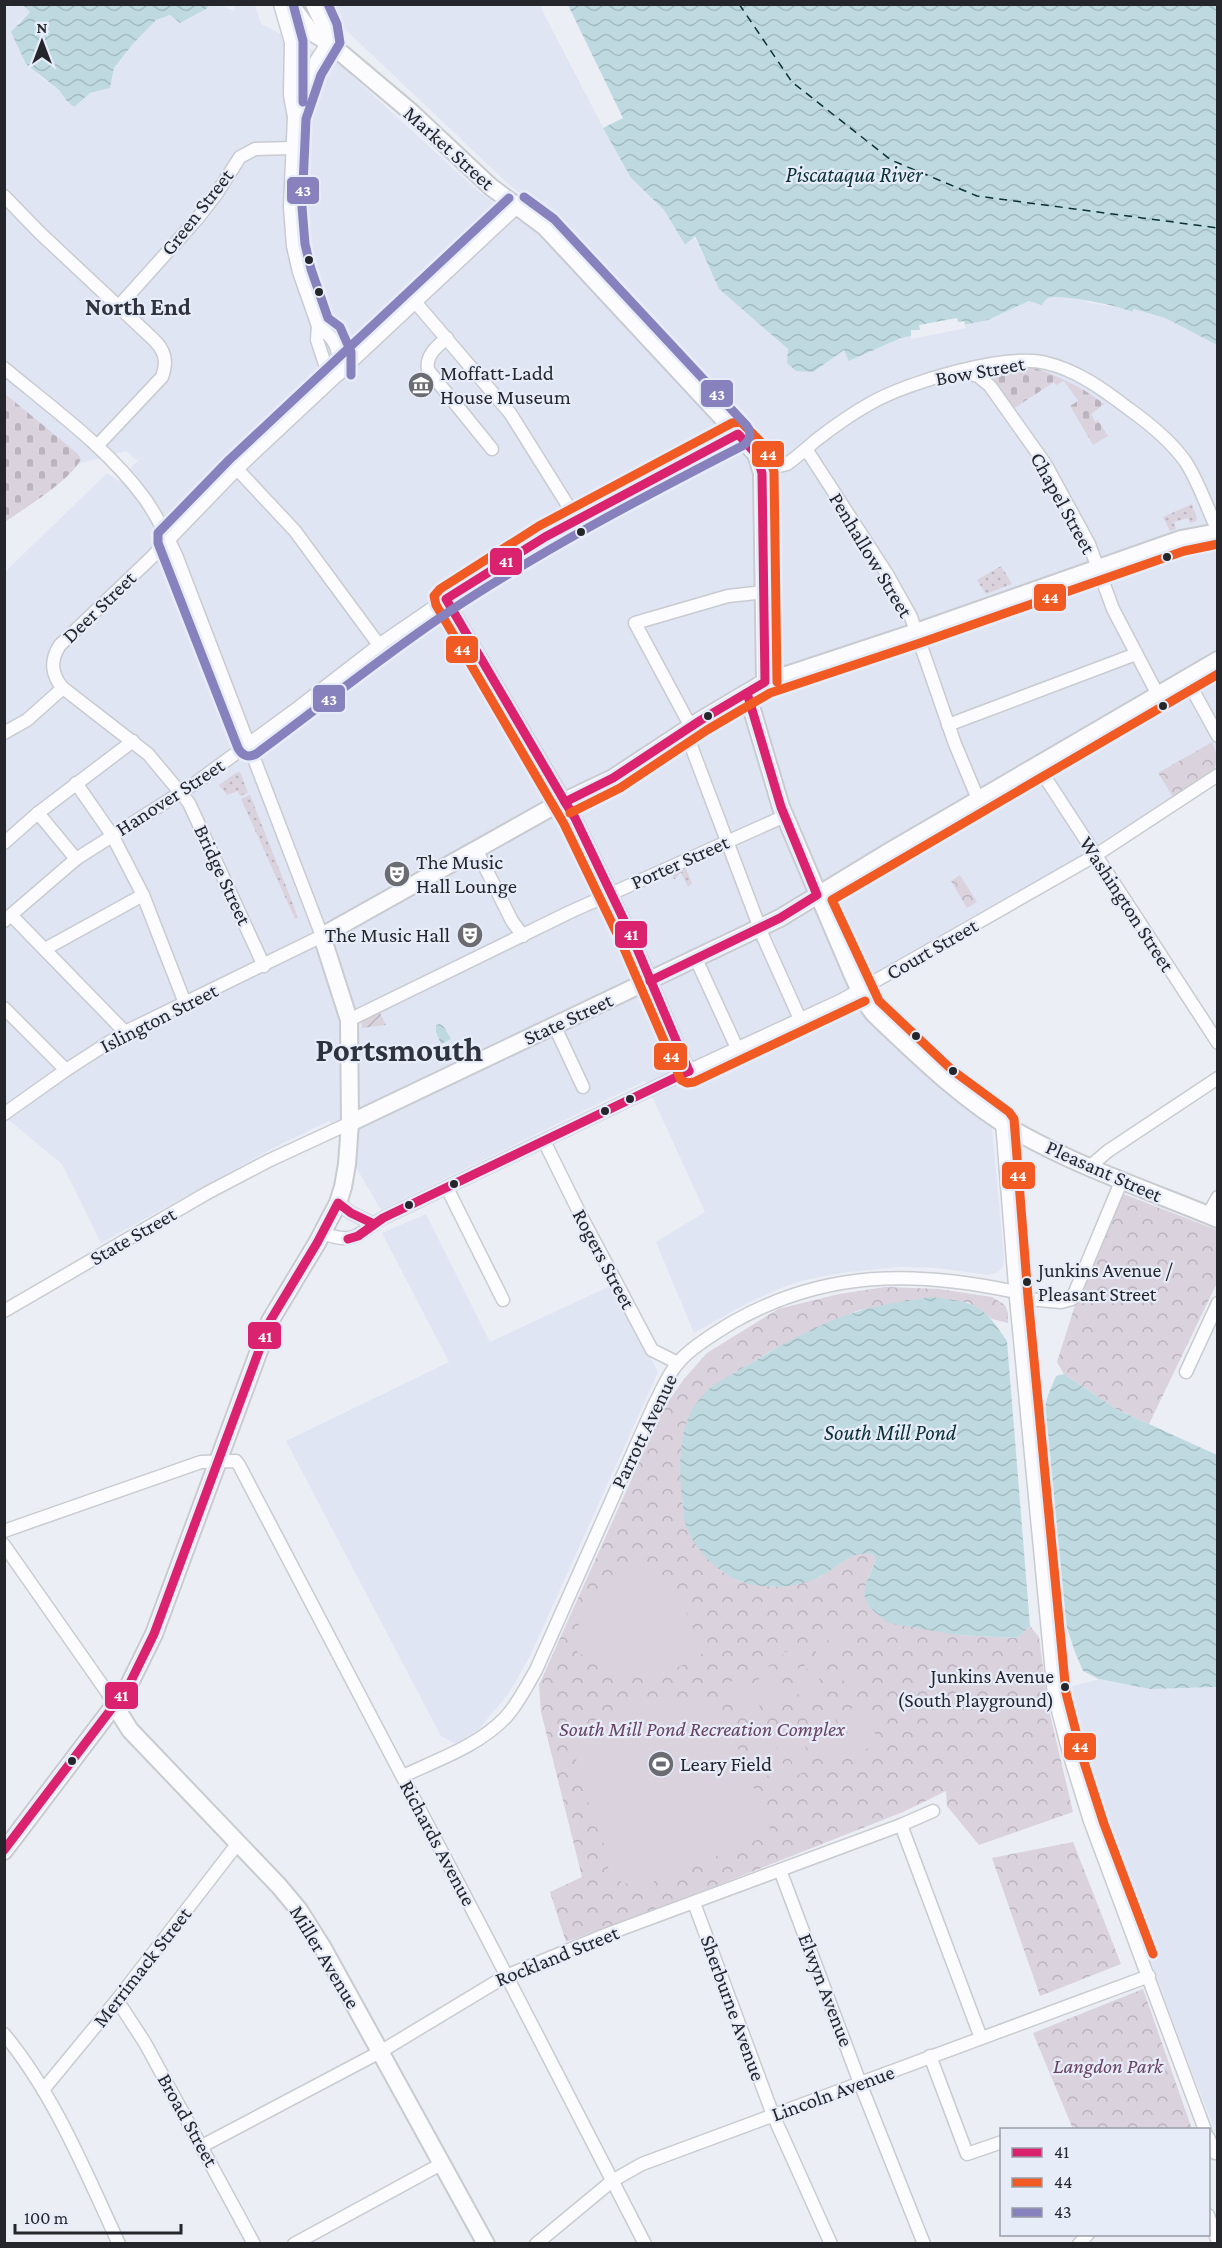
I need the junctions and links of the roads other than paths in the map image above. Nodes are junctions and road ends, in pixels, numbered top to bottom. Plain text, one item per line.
1 (280, 4) edge
2 (290, 4) edge
3 (314, 4) edge
4 (328, 42) junction
5 (294, 117) junction
6 (292, 148) junction
7 (4, 196) edge
8 (517, 207) junction
9 (416, 303) junction
10 (118, 307) junction
11 (447, 338) junction
12 (4, 368) edge
13 (954, 373) junction
14 (339, 374) junction
15 (738, 434) junction
16 (97, 446) junction
17 (492, 449) dead end
18 (806, 449) junction
19 (762, 468) junction
20 (237, 469) junction
21 (577, 520) junction
22 (1218, 532) edge
23 (169, 539) junction
24 (1098, 568) junction
25 (765, 592) junction
26 (446, 599) junction
27 (916, 632) junction
28 (380, 645) junction
29 (1136, 654) junction
30 (1217, 660) edge
31 (1186, 678) junction
32 (765, 682) junction
33 (63, 688) junction
34 (747, 693) junction
35 (1158, 695) junction
36 (948, 725) junction
37 (688, 729) junction
38 (4, 733) edge
39 (1218, 736) edge
40 (134, 741) junction
41 (249, 744) junction
42 (1037, 765) junction
43 (1218, 775) edge
44 (76, 783) junction
45 (180, 792) junction
46 (978, 799) junction
47 (565, 802) junction
48 (38, 813) junction
49 (785, 816) junction
50 (112, 835) junction
51 (728, 841) junction
52 (4, 843) edge
53 (477, 851) junction
54 (1096, 855) junction
55 (76, 859) junction
56 (611, 893) junction
57 (143, 895) junction
58 (817, 895) junction
59 (8, 918) edge
60 (760, 928) junction
61 (322, 936) junction
62 (523, 936) junction
63 (45, 949) junction
64 (696, 959) junction
65 (264, 966) junction
66 (650, 981) junction
67 (860, 990) junction
68 (185, 1003) junction
69 (4, 1008) edge
70 (800, 1019) junction
71 (349, 1020) junction
72 (554, 1025) junction
73 (125, 1032) junction
74 (1218, 1043) edge
75 (736, 1048) junction
76 (66, 1070) junction
77 (689, 1071) junction
78 (1218, 1078) edge
79 (583, 1087) dead end
80 (350, 1091) junction
81 (390, 1103) junction
82 (6, 1110) edge
83 (1002, 1122) junction
84 (350, 1123) junction
85 (544, 1141) junction
86 (1088, 1168) junction
87 (1121, 1182) junction
88 (447, 1188) junction
89 (1218, 1197) edge
90 (338, 1203) junction
91 (1213, 1217) edge
92 (374, 1224) junction
93 (322, 1233) junction
94 (1016, 1295) junction
95 (503, 1300) dead end
96 (1218, 1303) edge
97 (4, 1311) edge
98 (678, 1363) junction
99 (1186, 1372) dead end
100 (217, 1462) junction
101 (4, 1532) edge
102 (4, 1545) edge
103 (115, 1706) junction
104 (403, 1776) junction
105 (933, 1810) dead end
106 (901, 1825) junction
107 (238, 1843) junction
108 (4, 1851) edge
109 (780, 1870) junction
110 (694, 1903) junction
111 (506, 1976) junction
112 (1149, 1976) junction
113 (117, 2000) junction
114 (4, 2034) edge
115 (981, 2038) junction
116 (380, 2052) junction
117 (930, 2056) junction
118 (860, 2083) junction
119 (43, 2090) junction
120 (772, 2115) junction
121 (1204, 2128) edge
122 (1000, 2143) edge
123 (202, 2146) junction
124 (443, 2163) junction
125 (612, 2181) junction
126 (1210, 2218) edge
127 (1218, 2242) edge
128 (119, 2244) edge
129 (254, 2244) edge
130 (294, 2244) edge
131 (486, 2244) edge
132 (536, 2244) edge
133 (645, 2244) edge
134 (831, 2244) edge
135 (924, 2244) edge

1 - 5 street
2 - 4 main road, Market Street
3 - 4 main road
4 - 5 street
4 - 8 main road, Market Street
5 - 6 street
6 - 10 street, Green Street
6 - 14 street
7 - 10 street
8 - 9 street, Deer Street
8 - 15 main road, Market Street
9 - 11 street
9 - 14 street, Deer Street
10 - 16 street
11 - 17 street
11 - 21 street
12 - 16 street
13 - 18 street, Bow Street
13 - 22 street, Bow Street
13 - 24 street, Chapel Street
14 - 20 street, Deer Street
15 - 19 main road, Market Street
15 - 21 street, Hanover Street
16 - 23 street
18 - 19 street, Bow Street
18 - 27 street, Penhallow Street
19 - 25 main road
20 - 23 street, Deer Street
20 - 28 street
21 - 26 street, Hanover Street
22 - 24 main road
23 - 33 street, Deer Street
23 - 41 street
24 - 27 main road
24 - 29 street, Chapel Street
25 - 32 main road
25 - 37 street
26 - 28 street, Hanover Street
26 - 47 street
27 - 32 main road
27 - 36 street, Penhallow Street
28 - 41 street, Hanover Street
29 - 35 street, Chapel Street
29 - 36 street
30 - 31 main road, State Street
31 - 35 main road, State Street
31 - 39 street
32 - 34 main road
33 - 38 street
33 - 40 street, Bridge Street
34 - 37 main road
34 - 49 main road, Pleasant Street
35 - 42 main road, State Street
36 - 46 street, Penhallow Street
37 - 47 main road
37 - 51 street
40 - 44 street
40 - 45 street, Bridge Street
41 - 45 street, Hanover Street
41 - 61 street
42 - 46 main road, State Street
42 - 54 street, Washington Street
43 - 54 street, Court Street
44 - 48 street
44 - 50 street
45 - 50 street, Hanover Street
45 - 65 street, Bridge Street
46 - 58 main road, State Street
47 - 53 main road
47 - 56 street
48 - 52 street
48 - 55 street
49 - 51 street, Porter Street
49 - 58 main road, Pleasant Street
50 - 55 street, Hanover Street
50 - 57 street
51 - 56 street, Porter Street
51 - 60 street
53 - 61 main road
53 - 62 street
54 - 67 street, Court Street
54 - 74 street, Washington Street
55 - 59 street, Hanover Street
56 - 62 street, Porter Street
56 - 66 street
57 - 63 street
57 - 68 street
58 - 60 main road, State Street
58 - 67 main road, Pleasant Street
59 - 63 street
60 - 64 main road, State Street
60 - 70 street
61 - 65 street, Islington Street
61 - 71 main road
62 - 71 street, Porter Street
63 - 73 street
64 - 66 main road, State Street
64 - 75 street
65 - 68 street, Islington Street
66 - 72 main road, State Street
66 - 77 street
67 - 70 street, Court Street
67 - 83 main road, Pleasant Street
68 - 73 street, Islington Street
69 - 76 street
70 - 75 street, Court Street
71 - 80 main road
72 - 79 street
72 - 81 main road, State Street
73 - 76 street, Islington Street
75 - 77 street, Court Street
76 - 82 street, Islington Street
77 - 85 street, Court Street
78 - 86 street
80 - 81 main road
80 - 84 main road
81 - 84 main road, State Street
83 - 86 main road, Pleasant Street
83 - 94 street
84 - 90 main road
84 - 97 street, State Street
85 - 88 street, Court Street
85 - 98 street, Rogers Street
86 - 87 main road, Pleasant Street
87 - 91 main road, Pleasant Street
87 - 94 street, Parrott Avenue
88 - 92 street, Court Street
88 - 95 street
89 - 91 street
90 - 92 street
90 - 93 main road
92 - 93 street, Court Street
93 - 100 main road
94 - 98 street, Parrott Avenue
94 - 112 street
96 - 99 street
98 - 104 street, Parrott Avenue
100 - 101 street
100 - 103 main road
100 - 104 street, Richards Avenue
102 - 103 street
103 - 107 main road, Miller Avenue
103 - 108 main road
104 - 111 street, Richards Avenue
105 - 106 street, Rockland Street
106 - 109 street, Rockland Street
106 - 115 street
107 - 113 street, Merrimack Street
107 - 116 main road, Miller Avenue
109 - 110 street, Rockland Street
109 - 118 street, Elwyn Avenue
110 - 111 street, Rockland Street
110 - 120 street, Sherburne Avenue
111 - 116 street, Rockland Street
111 - 125 street, Richards Avenue
112 - 115 street, Lincoln Avenue
112 - 121 street
113 - 119 street, Merrimack Street
113 - 123 street, Broad Street
114 - 119 street
115 - 117 street, Lincoln Avenue
116 - 123 street, Rockland Street
116 - 124 main road, Miller Avenue
117 - 118 street, Lincoln Avenue
117 - 122 street
118 - 120 street, Lincoln Avenue
118 - 135 street, Elwyn Avenue
119 - 128 street
120 - 125 street, Lincoln Avenue
120 - 134 street, Sherburne Avenue
123 - 129 street, Broad Street
124 - 130 street
124 - 131 main road, Miller Avenue
125 - 132 street, Lincoln Avenue
125 - 133 street, Richards Avenue
126 - 127 street

